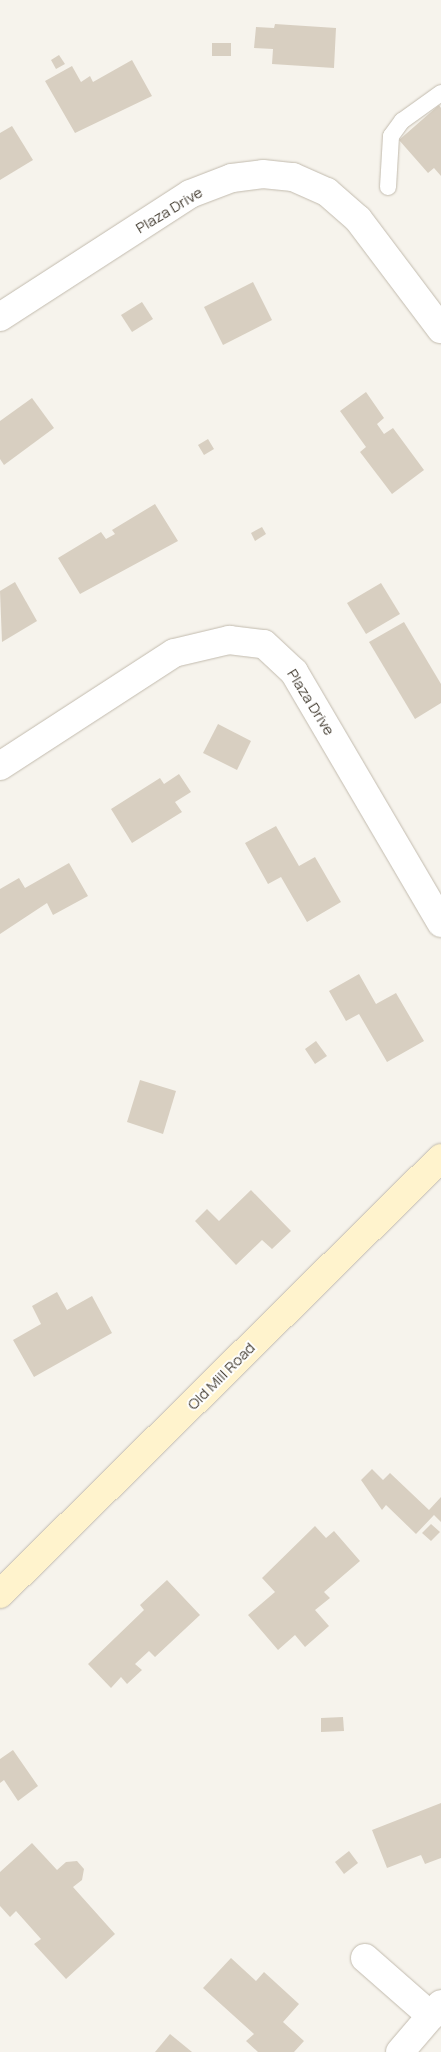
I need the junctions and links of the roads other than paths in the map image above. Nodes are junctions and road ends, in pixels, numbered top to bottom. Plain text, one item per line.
1 (441, 93) edge
2 (388, 187) dead end
3 (0, 317) edge
4 (441, 330) edge
5 (0, 766) edge
6 (441, 923) edge
7 (441, 1158) edge
8 (0, 1594) edge
9 (365, 1958) dead end
10 (436, 2010) edge
11 (400, 2052) edge

1 - 2 lane
3 - 4 street, Plaza Drive
5 - 6 street, Plaza Drive
7 - 8 street, Old Mill Road
9 - 10 street
10 - 11 street

